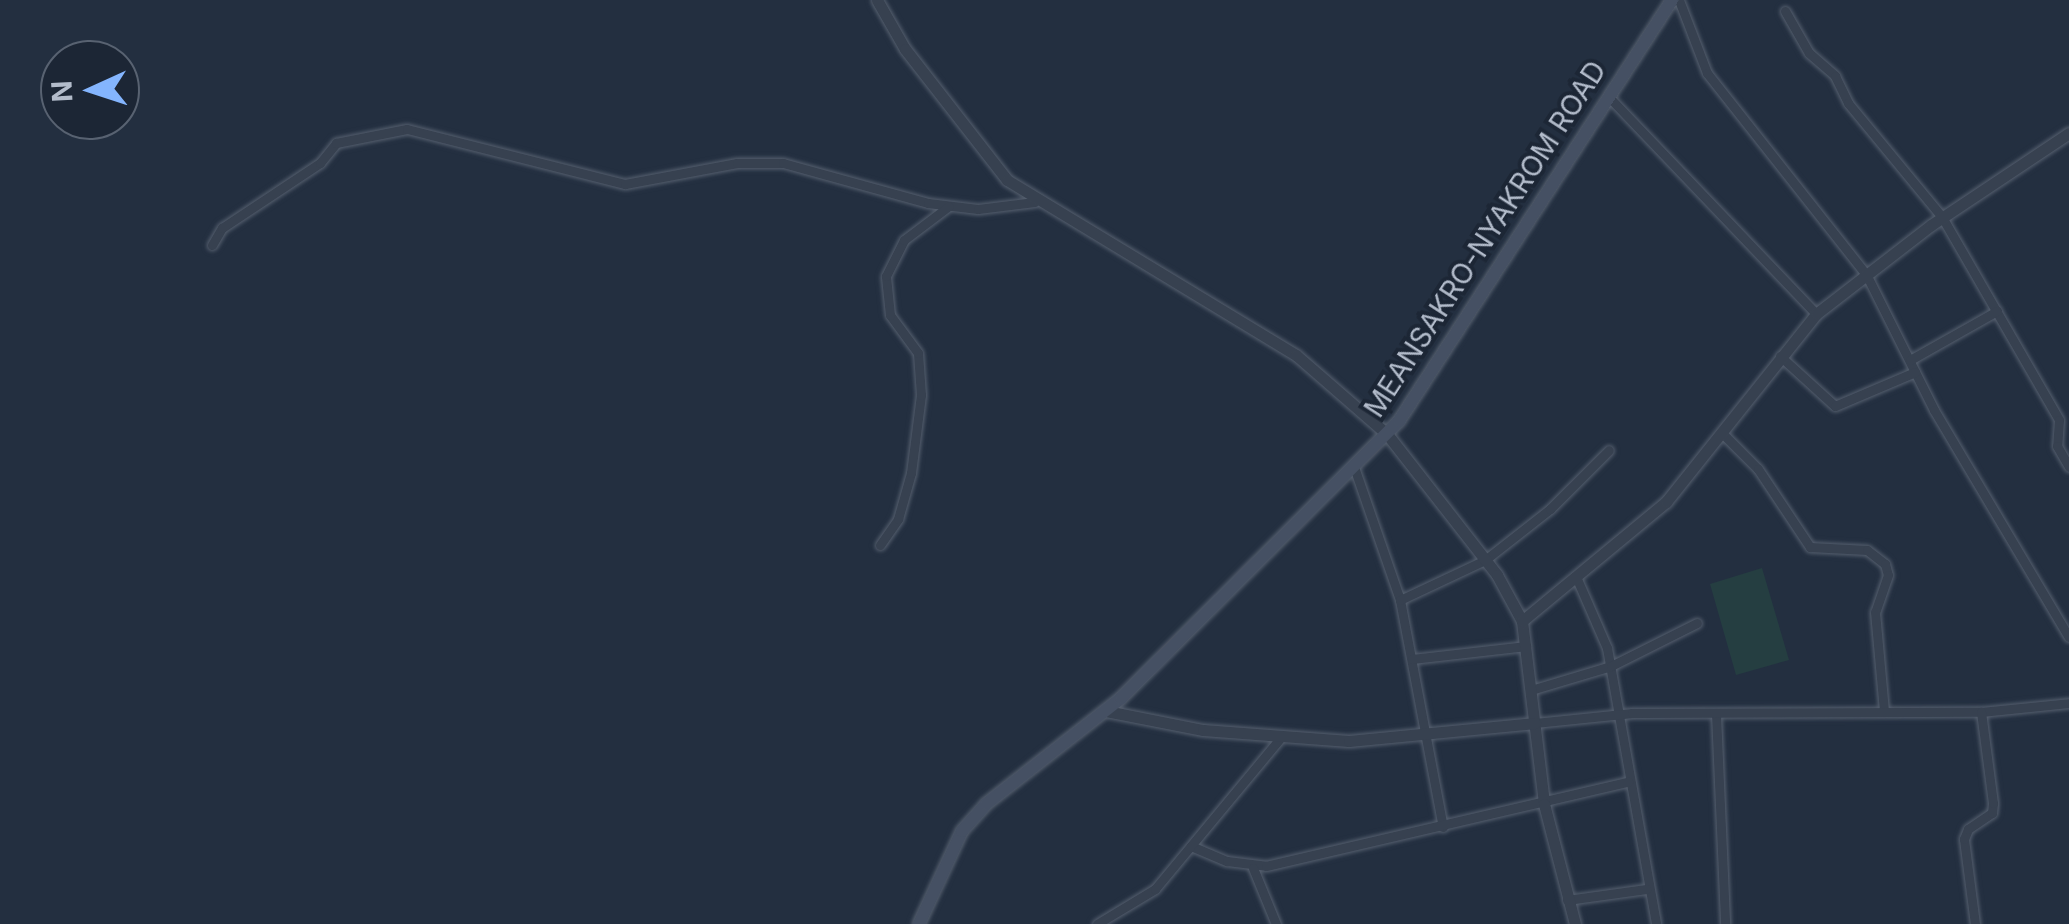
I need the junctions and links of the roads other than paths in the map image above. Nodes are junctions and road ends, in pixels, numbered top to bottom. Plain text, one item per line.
1 (1676, 0) edge
2 (881, 1) edge
3 (1785, 11) dead end
4 (1608, 96) junction
5 (2069, 133) edge
6 (1035, 202) junction
7 (948, 206) junction
8 (1942, 217) junction
9 (212, 245) dead end
10 (1866, 274) junction
11 (1997, 311) junction
12 (1816, 314) junction
13 (1780, 356) junction
14 (1910, 360) junction
15 (1915, 372) junction
16 (1387, 434) junction
17 (1723, 434) junction
18 (1608, 450) dead end
19 (1354, 467) junction
20 (2069, 467) edge
21 (880, 545) dead end
22 (1485, 560) junction
23 (1578, 579) junction
24 (1400, 600) junction
25 (1522, 622) junction
26 (1697, 623) dead end
27 (2069, 638) edge
28 (1526, 646) junction
29 (1412, 659) junction
30 (1611, 666) junction
31 (1531, 690) junction
32 (2069, 703) edge
33 (1884, 710) junction
34 (1106, 711) junction
35 (1981, 712) junction
36 (1622, 714) junction
37 (1716, 714) junction
38 (1535, 724) junction
39 (1421, 734) junction
40 (1282, 736) junction
41 (1628, 782) junction
42 (1544, 804) junction
43 (1443, 827) junction
44 (1192, 846) junction
45 (1252, 868) junction
46 (1646, 889) junction
47 (1567, 900) junction
48 (919, 924) edge
49 (1097, 924) edge
50 (1276, 924) edge
51 (1575, 924) edge
52 (1656, 924) edge
53 (1725, 924) edge
54 (1975, 924) edge

1 - 4 main road, MEANSAKRO-NYAKROM ROAD
1 - 10 street
2 - 6 street
3 - 8 street
4 - 12 street
4 - 16 main road, MEANSAKRO-NYAKROM ROAD
5 - 8 street
6 - 7 street
6 - 16 street
7 - 9 street
7 - 21 street
8 - 10 street
8 - 11 street
10 - 12 street
10 - 14 street
11 - 14 street
11 - 20 street
12 - 13 street
13 - 15 street
13 - 17 street
14 - 15 street
15 - 27 street
16 - 19 main road, MEANSAKRO-NYAKROM ROAD
16 - 22 street
17 - 23 street
17 - 33 street
18 - 22 street
19 - 24 street
19 - 34 main road, MEANSAKRO-NYAKROM ROAD
22 - 24 street
22 - 25 street
23 - 25 street
23 - 30 street
24 - 29 street
25 - 28 street
26 - 30 street
28 - 29 street
28 - 31 street
29 - 39 street
30 - 31 street
30 - 36 street
31 - 38 street
32 - 35 street
33 - 35 street
33 - 37 street
34 - 40 street
34 - 48 main road, MEANSAKRO-NYAKROM ROAD
35 - 54 street
36 - 37 street
36 - 38 street
36 - 41 street
37 - 53 street
38 - 39 street
38 - 42 street
39 - 40 street
39 - 43 street
40 - 44 street
41 - 42 street
41 - 46 street
42 - 43 street
42 - 47 street
43 - 45 street
44 - 45 street
44 - 49 street
45 - 50 street
46 - 47 street
46 - 52 street
47 - 51 street

